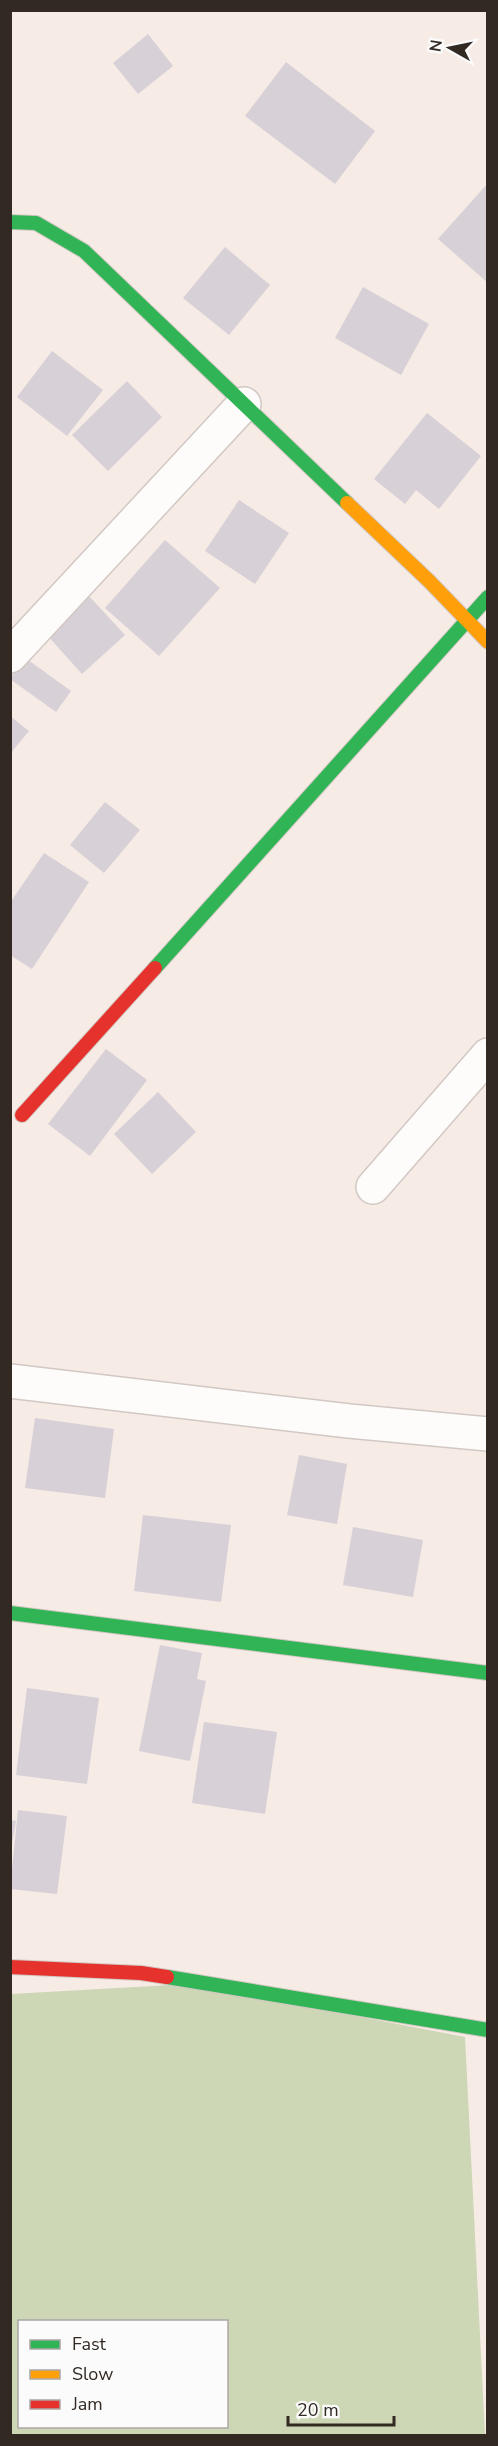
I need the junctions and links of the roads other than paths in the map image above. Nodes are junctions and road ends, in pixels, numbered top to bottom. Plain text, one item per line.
1 (10, 222) edge
2 (244, 405) junction
3 (488, 597) edge
4 (468, 622) junction
5 (488, 642) edge
6 (10, 656) edge
7 (488, 1055) edge
8 (22, 1115) dead end
9 (373, 1187) dead end
10 (10, 1381) edge
11 (488, 1434) edge
12 (10, 1613) edge
13 (488, 1673) edge
14 (10, 1967) edge
15 (488, 2030) edge

1 - 2 street
2 - 4 street
2 - 6 street
3 - 4 street
4 - 5 street
4 - 8 street
7 - 9 street
10 - 11 street
12 - 13 street
14 - 15 street

